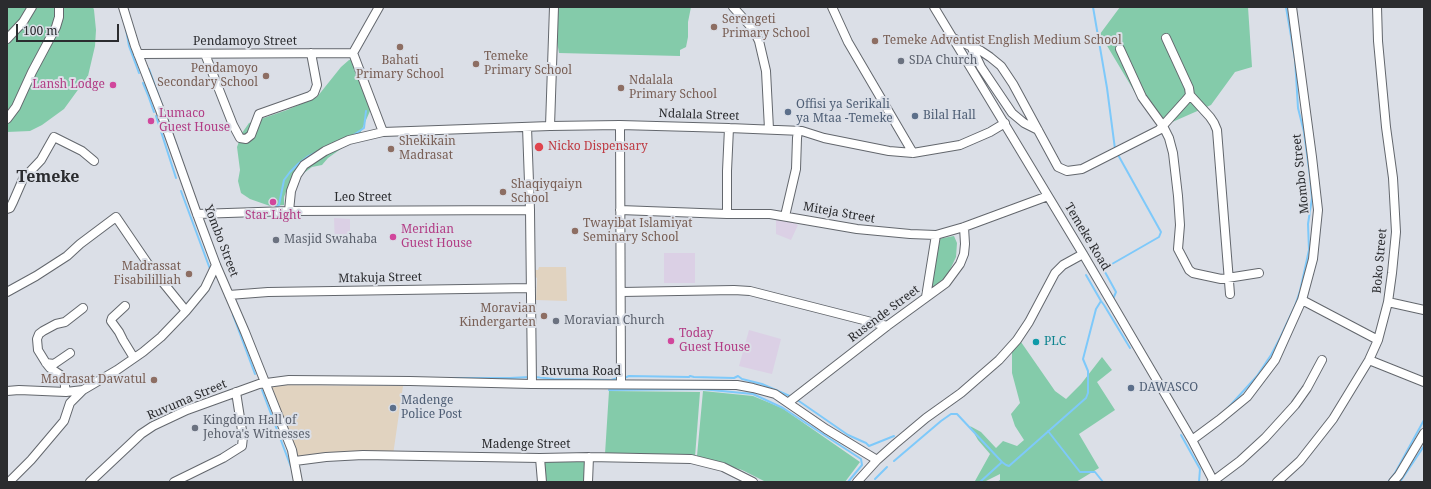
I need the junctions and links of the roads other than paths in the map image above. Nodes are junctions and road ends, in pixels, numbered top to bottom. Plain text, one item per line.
1 (32, 7) edge
2 (59, 7) edge
3 (123, 7) edge
4 (379, 7) edge
5 (554, 7) edge
6 (733, 7) edge
7 (832, 7) edge
8 (934, 7) edge
9 (1292, 7) edge
10 (1377, 7) edge
11 (953, 38) junction
12 (1166, 38) dead end
13 (7, 39) edge
14 (971, 46) junction
15 (1120, 48) dead end
16 (311, 53) junction
17 (353, 53) junction
18 (138, 54) junction
19 (205, 54) junction
20 (1190, 95) junction
21 (7, 119) edge
22 (1005, 123) junction
23 (620, 125) junction
24 (550, 126) junction
25 (1163, 126) junction
26 (527, 127) junction
27 (729, 128) junction
28 (769, 129) junction
29 (1038, 130) junction
30 (798, 131) junction
31 (383, 132) junction
32 (913, 153) junction
33 (94, 161) dead end
34 (1048, 196) junction
35 (7, 210) edge
36 (289, 210) junction
37 (530, 210) junction
38 (620, 210) junction
39 (197, 214) junction
40 (727, 214) junction
41 (785, 216) junction
42 (964, 227) junction
43 (936, 234) junction
44 (1084, 254) junction
45 (216, 265) junction
46 (1259, 273) dead end
47 (1230, 278) junction
48 (531, 288) junction
49 (7, 292) edge
50 (622, 292) junction
51 (1230, 294) dead end
52 (229, 295) junction
53 (926, 296) junction
54 (1302, 300) junction
55 (1388, 302) junction
56 (126, 306) dead end
57 (83, 308) dead end
58 (1424, 310) edge
59 (186, 311) junction
60 (887, 326) junction
61 (1378, 340) junction
62 (70, 354) dead end
63 (134, 358) junction
64 (1322, 360) dead end
65 (1369, 360) junction
66 (46, 363) junction
67 (264, 382) junction
68 (1424, 382) edge
69 (532, 384) junction
70 (622, 384) junction
71 (82, 390) junction
72 (7, 391) edge
73 (66, 392) junction
74 (236, 392) junction
75 (789, 402) junction
76 (1424, 433) edge
77 (1192, 440) junction
78 (589, 457) junction
79 (540, 458) junction
80 (877, 460) junction
81 (295, 461) junction
82 (864, 474) junction
83 (9, 482) edge
84 (90, 482) edge
85 (174, 482) edge
86 (298, 482) edge
87 (542, 482) edge
88 (588, 482) edge
89 (753, 482) edge
90 (857, 482) edge
91 (869, 482) edge
92 (1213, 482) edge
93 (1277, 482) edge
94 (1393, 482) edge

1 - 13 street
2 - 21 street
3 - 18 street, Yombo Street
4 - 17 street
5 - 24 street
6 - 28 street
7 - 32 street
8 - 11 street, Temeke Road
9 - 54 street, Mombo Street
10 - 55 street, Boko Street
11 - 14 street
11 - 22 street, Temeke Road
12 - 20 street
14 - 29 street
14 - 29 street
15 - 25 street
16 - 17 street, Pendamoyo Street
16 - 19 street, Pendamoyo Street
16 - 19 street
17 - 31 street
18 - 19 street, Pendamoyo Street
18 - 39 street, Yombo Street
20 - 25 street
20 - 47 street
22 - 32 street, Ndalala Street
22 - 34 street, Temeke Road
23 - 24 street, Ndalala Street
23 - 27 street, Ndalala Street
23 - 38 street
24 - 26 street, Ndalala Street
25 - 29 street
25 - 47 street
26 - 31 street, Ndalala Street
26 - 37 street
27 - 28 street, Ndalala Street
27 - 40 street
28 - 30 street, Ndalala Street
30 - 32 street, Ndalala Street
30 - 41 street
31 - 36 street, Ndalala Street
33 - 35 street
34 - 42 street, Miteja Street
34 - 44 street, Temeke Road
36 - 37 street, Leo Street
36 - 39 street, Leo Street
37 - 48 street
38 - 40 street, Miteja Street
38 - 50 street
39 - 45 street, Yombo Street
40 - 41 street, Miteja Street
41 - 43 street, Miteja Street
42 - 43 street, Miteja Street
42 - 53 street, Rusende Street
43 - 53 street
44 - 77 street, Temeke Road
44 - 80 street
45 - 52 street, Yombo Street
45 - 59 street
46 - 47 street
47 - 51 street
48 - 52 street, Mtakuja Street
48 - 69 street
49 - 59 street
50 - 60 street
50 - 70 street
52 - 67 street, Yombo Street
53 - 60 street, Rusende Street
54 - 61 street
54 - 77 street, Mombo Street
55 - 58 street
55 - 61 street, Boko Street
56 - 63 street
57 - 66 street
59 - 63 street
60 - 75 street, Rusende Street
61 - 65 street, Boko Street
62 - 66 street
63 - 71 street
64 - 92 street
65 - 68 street
65 - 93 street, Boko Street
66 - 73 street
67 - 69 street, Ruvuma Road
67 - 74 street, Ruvuma Street
67 - 81 street, Yombo Street
69 - 70 street, Ruvuma Road
70 - 75 street, Ruvuma Road
71 - 73 street
71 - 83 street
72 - 73 street
74 - 84 street, Ruvuma Street
74 - 85 street
75 - 80 street, Ruvuma Road
76 - 94 street
77 - 92 street, Temeke Road
78 - 79 street, Madenge Street
78 - 88 street
78 - 89 street, Madenge Street
79 - 81 street, Madenge Street
79 - 87 street
80 - 82 street
81 - 86 street, Yombo Street
82 - 90 street
82 - 91 street

